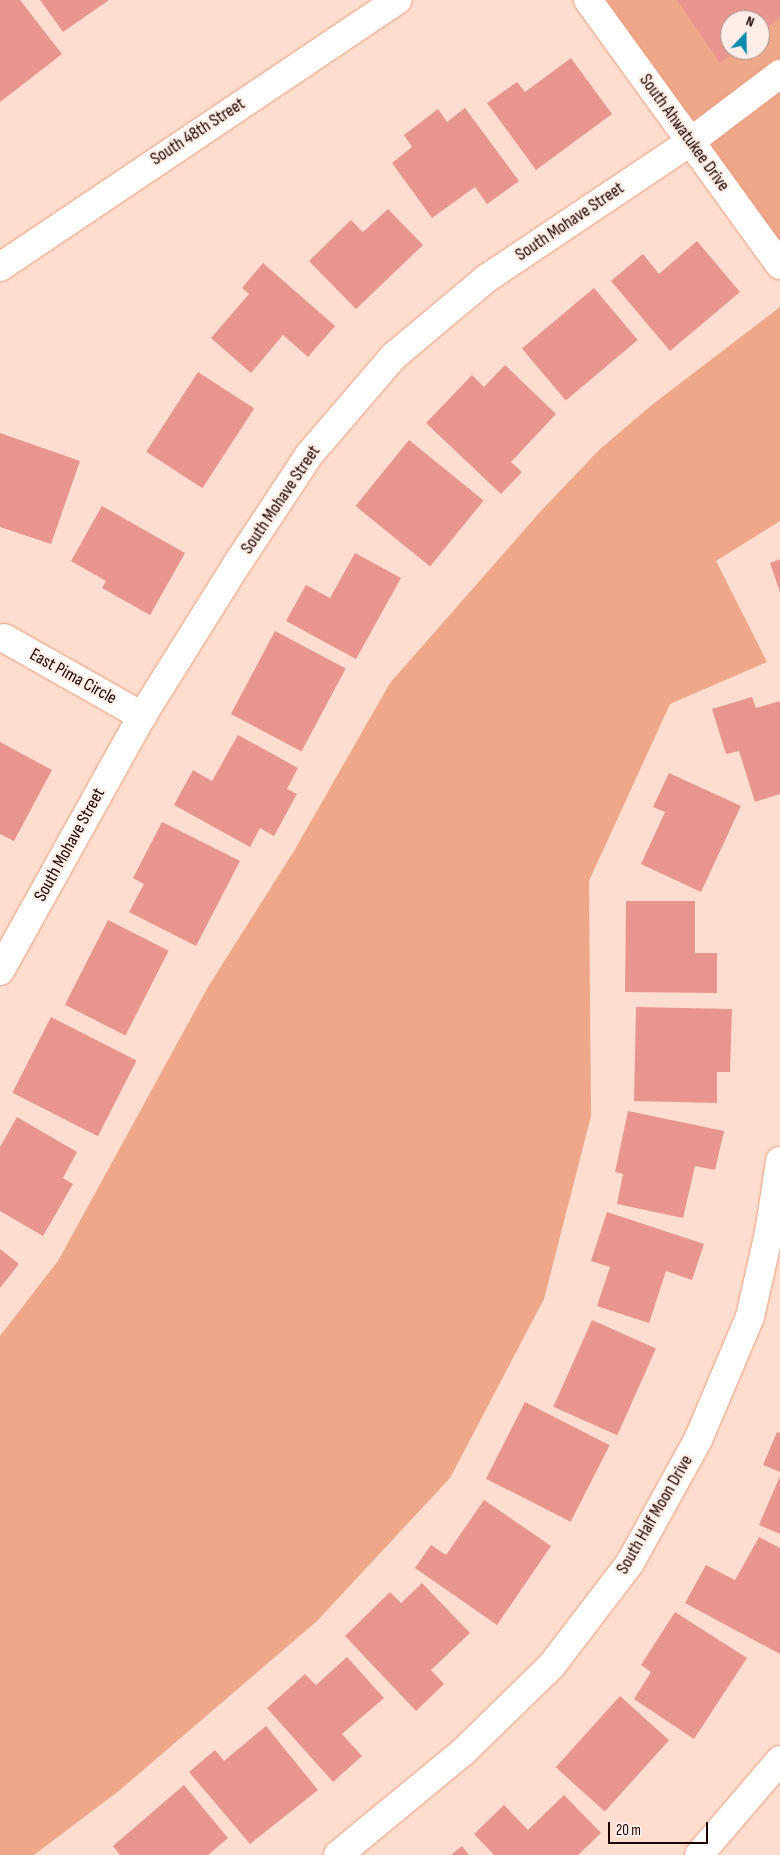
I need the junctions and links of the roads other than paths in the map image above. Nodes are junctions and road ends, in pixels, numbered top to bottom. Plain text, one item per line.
1 (398, 0) edge
2 (588, 0) edge
3 (780, 74) edge
4 (690, 142) junction
5 (780, 265) edge
6 (0, 267) edge
7 (4, 638) dead end
8 (142, 716) junction
9 (0, 971) edge
10 (780, 1161) edge
11 (780, 1760) edge
12 (338, 1855) edge
13 (699, 1855) edge

1 - 6 street, South 48th Street
2 - 4 street, South Ahwatukee Drive
3 - 4 street, South Mohave Street
4 - 5 street, South Ahwatukee Drive
4 - 8 street, South Mohave Street
7 - 8 street, East Pima Circle
8 - 9 street, South Mohave Street
10 - 12 street, South Half Moon Drive
11 - 13 street

